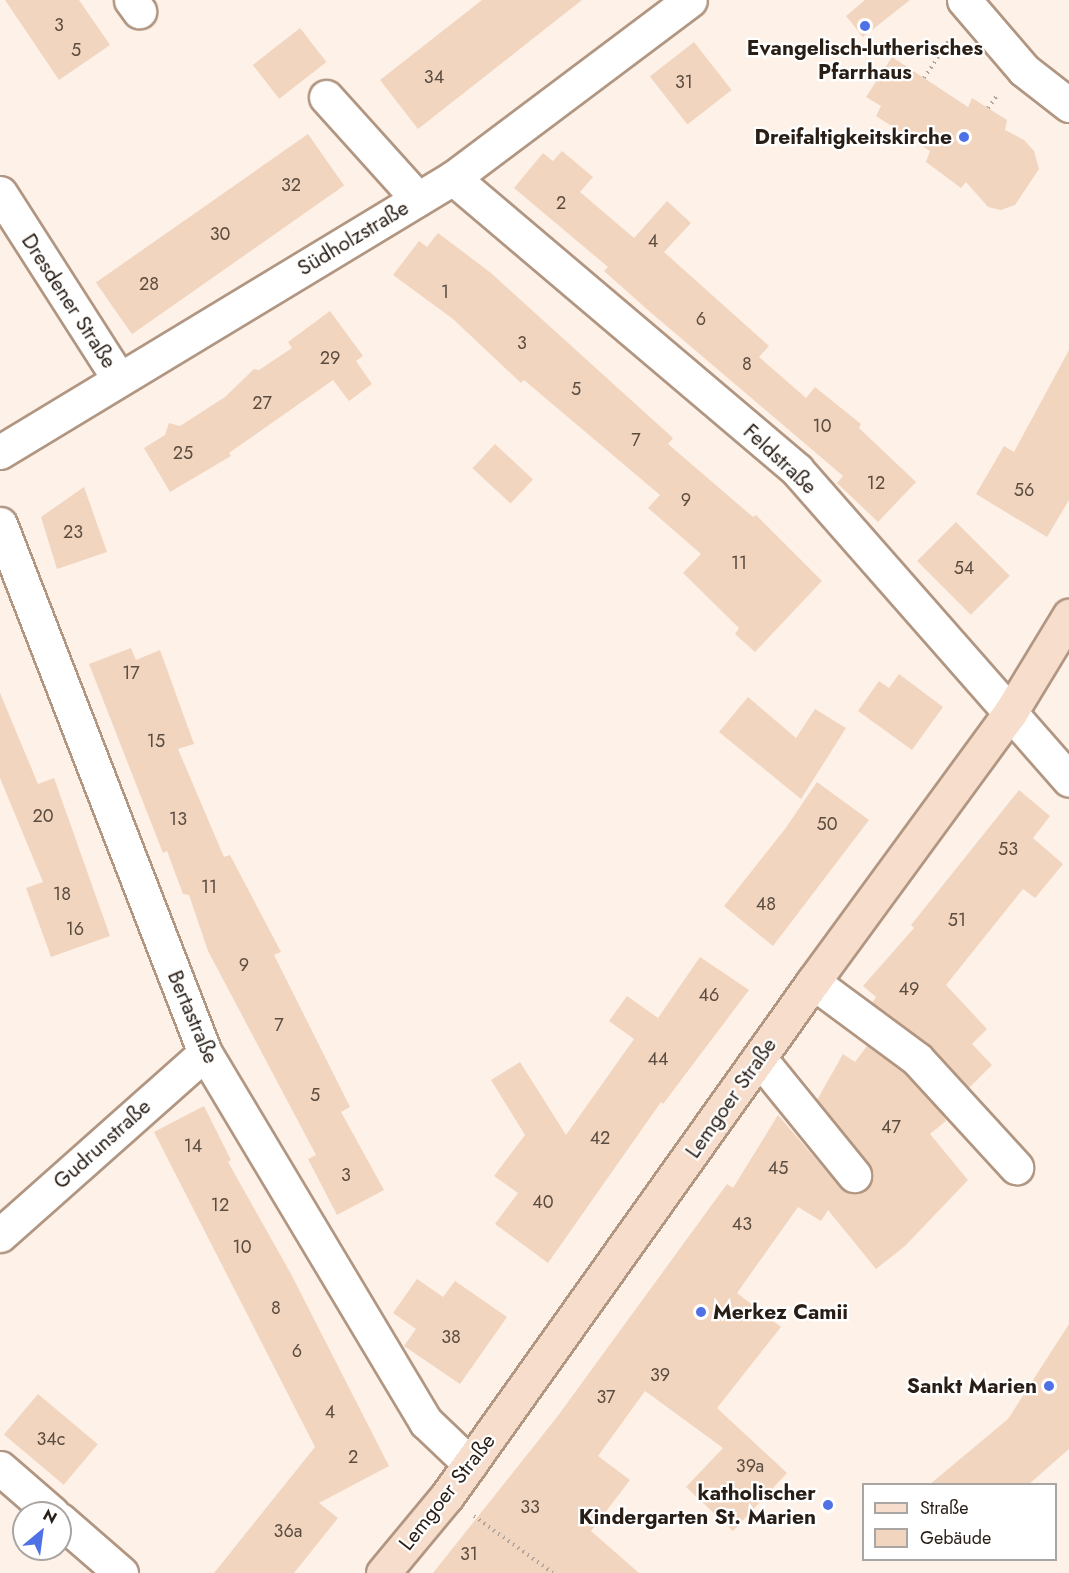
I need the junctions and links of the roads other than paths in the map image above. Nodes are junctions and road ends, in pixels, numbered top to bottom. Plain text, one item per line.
1 (690, 0) edge
2 (968, 4) edge
3 (326, 97) dead end
4 (1069, 105) edge
5 (453, 178) junction
6 (0, 193) edge
7 (418, 199) junction
8 (119, 380) junction
9 (0, 452) edge
10 (0, 524) edge
11 (1069, 616) edge
12 (1010, 712) junction
13 (1069, 780) edge
14 (813, 982) junction
15 (205, 1053) junction
16 (759, 1058) junction
17 (1016, 1167) dead end
18 (854, 1174) dead end
19 (0, 1234) edge
20 (470, 1464) junction
21 (0, 1468) edge
22 (38, 1501) edge
23 (72, 1530) edge
24 (121, 1573) edge
25 (383, 1573) edge

1 - 5 street, Südholzstraße
2 - 4 street
3 - 7 street
5 - 7 street, Südholzstraße
5 - 12 street, Feldstraße
6 - 8 street, Dresdener Straße
7 - 8 street, Südholzstraße
8 - 9 street, Südholzstraße
10 - 15 street, Bertastraße
11 - 12 main road, Lemgoer Straße
12 - 13 street, Feldstraße
12 - 14 main road, Lemgoer Straße
14 - 16 main road, Lemgoer Straße
14 - 17 street
15 - 19 street, Gudrunstraße
15 - 20 street, Bertastraße
16 - 18 street
16 - 20 main road, Lemgoer Straße
20 - 25 main road, Lemgoer Straße
21 - 22 street
23 - 24 street

